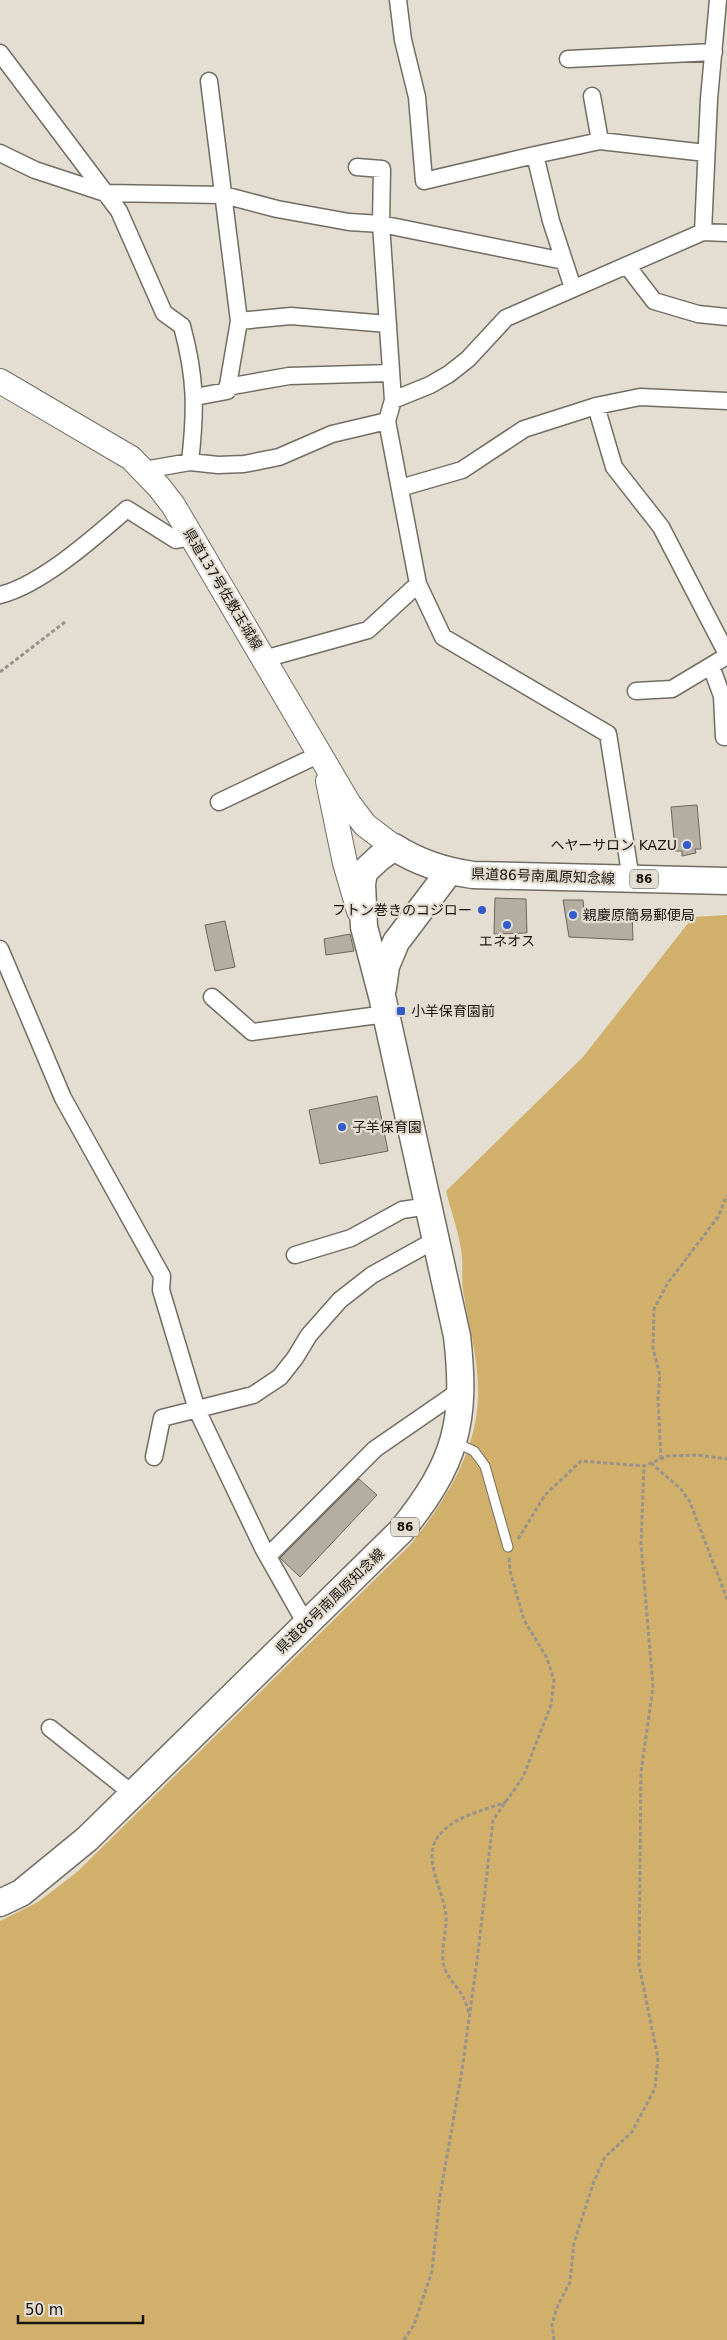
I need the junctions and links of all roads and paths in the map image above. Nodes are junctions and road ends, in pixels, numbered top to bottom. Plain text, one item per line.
1 (398, 0) edge
2 (718, 0) edge
3 (722, 27) edge
4 (714, 52) junction
5 (0, 53) edge
6 (568, 60) dead end
7 (209, 81) dead end
8 (592, 96) dead end
9 (600, 141) junction
10 (0, 152) edge
11 (706, 153) junction
12 (535, 155) junction
13 (357, 167) dead end
14 (105, 193) junction
15 (224, 195) junction
16 (381, 224) junction
17 (704, 232) junction
18 (727, 232) edge
19 (564, 261) junction
20 (628, 266) junction
21 (573, 288) junction
22 (727, 317) edge
23 (239, 322) junction
24 (388, 324) junction
25 (391, 373) junction
26 (0, 381) edge
27 (227, 387) junction
28 (195, 397) junction
29 (393, 400) junction
30 (727, 401) edge
31 (596, 406) junction
32 (387, 421) junction
33 (190, 462) junction
34 (144, 470) junction
35 (400, 488) junction
36 (192, 537) junction
37 (418, 584) junction
38 (0, 595) edge
39 (65, 622) dead end
40 (727, 655) edge
41 (264, 658) junction
42 (711, 666) junction
43 (0, 672) edge
44 (636, 692) dead end
45 (724, 738) dead end
46 (324, 762) junction
47 (219, 802) dead end
48 (394, 847) junction
49 (449, 872) junction
50 (630, 879) junction
51 (727, 881) edge
52 (364, 927) junction
53 (0, 949) edge
54 (212, 997) dead end
55 (384, 1005) junction
56 (727, 1195) edge
57 (429, 1206) junction
58 (437, 1239) junction
59 (295, 1254) dead end
60 (462, 1389) junction
61 (198, 1410) junction
62 (454, 1442) junction
63 (154, 1457) dead end
64 (661, 1459) junction
65 (727, 1459) edge
66 (651, 1463) junction
67 (644, 1466) junction
68 (508, 1547) junction
69 (268, 1556) junction
70 (727, 1599) edge
71 (306, 1624) junction
72 (50, 1728) dead end
73 (133, 1794) junction
74 (506, 1801) junction
75 (0, 1903) edge
76 (470, 2014) junction
77 (404, 2340) edge
78 (554, 2340) edge

1 - 12 street
2 - 3 street
3 - 4 street
4 - 6 street
4 - 11 street
5 - 14 street
7 - 15 street
8 - 9 street
9 - 11 street
9 - 12 street
10 - 14 street
11 - 17 street
12 - 19 street
13 - 16 street
14 - 15 street
14 - 28 street
15 - 16 street
15 - 23 street
16 - 19 street
16 - 24 street
17 - 18 street
17 - 20 street
19 - 21 street
20 - 21 street
20 - 22 street
21 - 29 street
23 - 24 street
23 - 27 street
24 - 25 street
25 - 27 street
25 - 29 street
26 - 34 main road, 県道137号佐敷玉城線
27 - 28 street
28 - 33 street
29 - 32 street
30 - 31 street
31 - 35 street
31 - 40 street
32 - 33 street
32 - 35 street
33 - 34 street
34 - 36 main road, 県道137号佐敷玉城線
35 - 37 street
36 - 38 street
36 - 41 main road, 県道137号佐敷玉城線
37 - 41 street
37 - 50 street
39 - 43 path
40 - 42 street
41 - 46 main road, 県道137号佐敷玉城線
42 - 44 street
42 - 45 street
46 - 47 street
46 - 48 main road, 県道137号佐敷玉城線
46 - 52 main road
48 - 49 main road, 県道86号南風原知念線 / 86
48 - 52 main road, 県道86号南風原知念線 / 86
49 - 50 main road, 県道86号南風原知念線 / 86
49 - 55 main road, 県道86号南風原知念線 / 86
50 - 51 main road, 県道86号南風原知念線 / 86
52 - 55 main road, 県道86号南風原知念線 / 86
53 - 61 street
54 - 55 street
55 - 57 main road, 県道86号南風原知念線 / 86
56 - 64 path
57 - 58 main road, 県道86号南風原知念線 / 86
57 - 59 street
58 - 60 main road, 県道86号南風原知念線 / 86
58 - 61 street
60 - 62 main road, 県道86号南風原知念線 / 86
60 - 69 street
61 - 63 street
61 - 69 street
62 - 68 lane
62 - 71 main road, 県道86号南風原知念線 / 86
64 - 65 path
64 - 66 path
66 - 67 path
66 - 70 path
67 - 68 path
67 - 78 path
68 - 74 path
69 - 71 street
71 - 73 main road, 県道86号南風原知念線 / 86
72 - 73 street
73 - 75 main road, 県道86号南風原知念線 / 86
74 - 76 path
74 - 76 path
76 - 77 path

